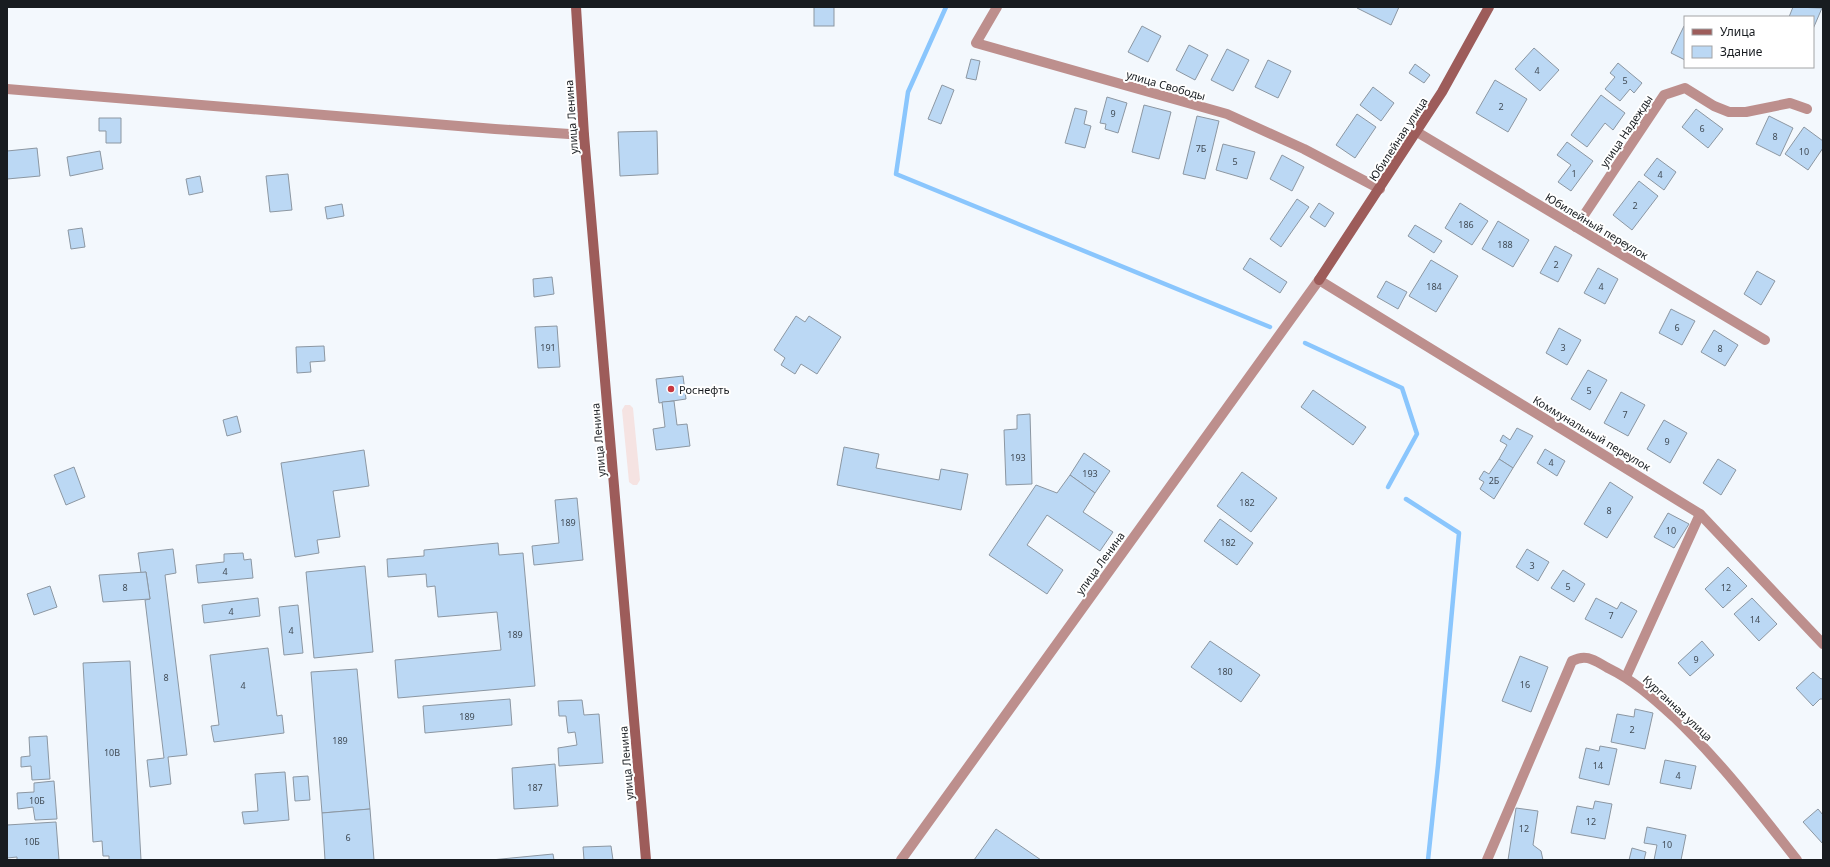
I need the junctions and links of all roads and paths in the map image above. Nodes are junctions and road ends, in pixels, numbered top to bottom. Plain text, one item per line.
1 (997, 7) edge
2 (1489, 7) edge
3 (577, 12) edge
4 (7, 89) edge
5 (1807, 109) dead end
6 (1416, 132) junction
7 (584, 135) junction
8 (1380, 189) junction
9 (1576, 227) junction
10 (1319, 280) junction
11 (1765, 340) dead end
12 (1700, 514) junction
13 (1823, 644) edge
14 (1626, 677) junction
15 (646, 860) edge
16 (901, 860) edge
17 (1487, 860) edge
18 (1797, 860) edge

1 - 8 street, улица Свободы
2 - 6 main road, Юбилейная улица
3 - 7 main road, улица Ленина
4 - 7 street
5 - 9 street, улица Надежды
6 - 8 main road, Юбилейная улица
6 - 9 street, Юбилейный переулок
7 - 15 main road, улица Ленина
8 - 10 main road, Юбилейная улица
9 - 11 street, Юбилейный переулок
10 - 12 street, Коммунальный переулок
10 - 16 street, улица Ленина
12 - 13 street, Коммунальный переулок
12 - 14 street
14 - 17 street, Курганная улица
14 - 18 street, Курганная улица

